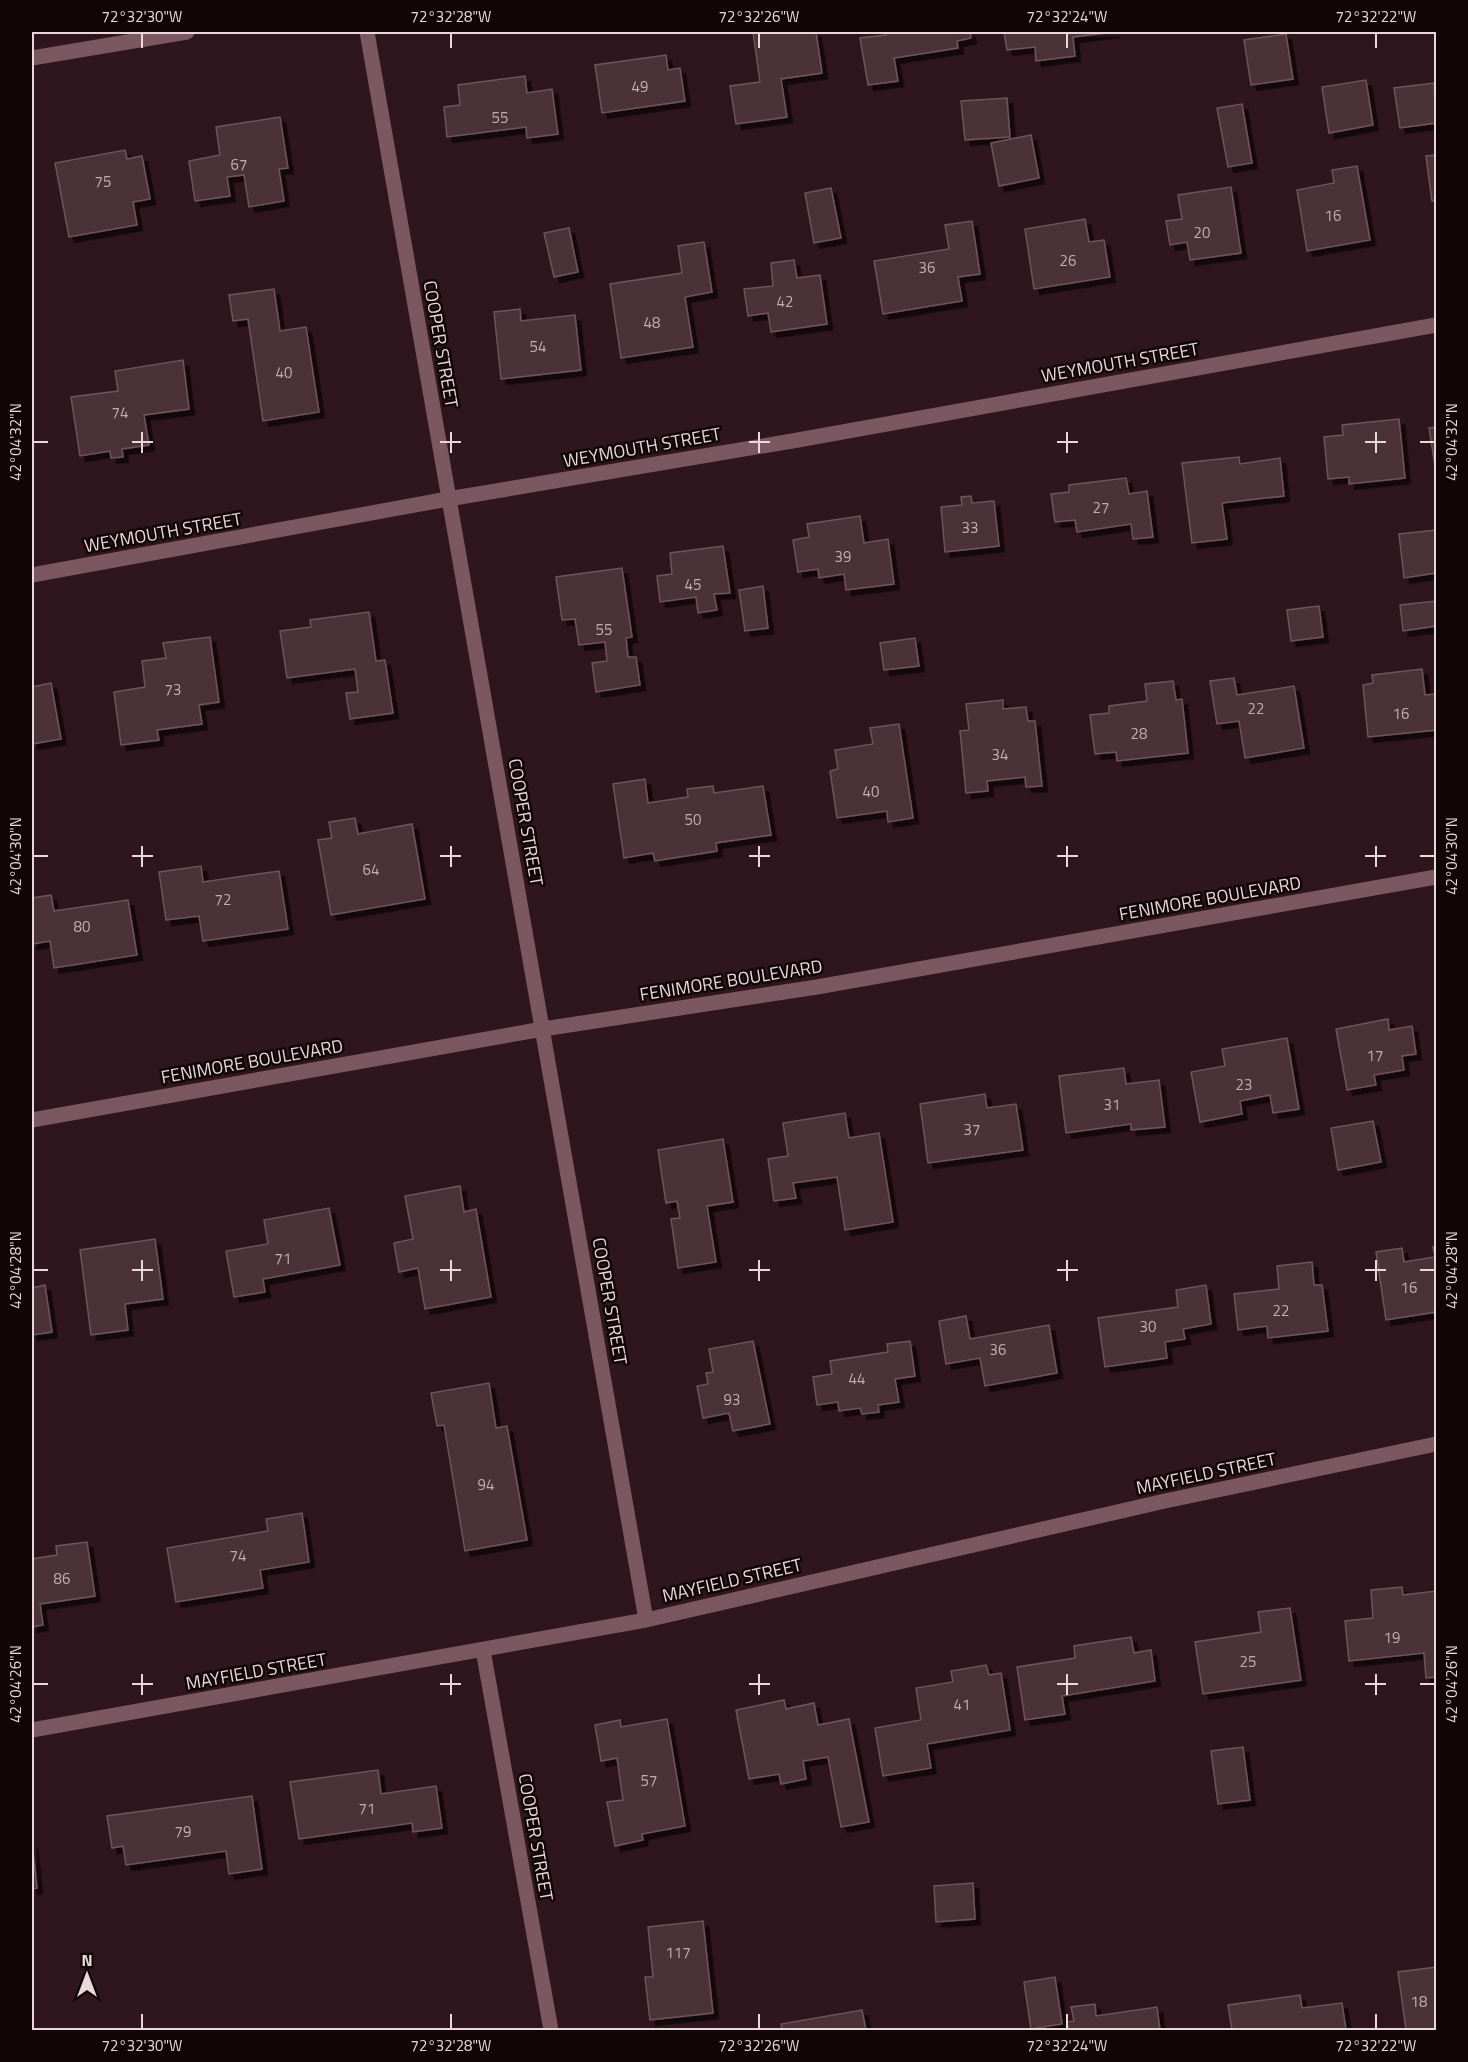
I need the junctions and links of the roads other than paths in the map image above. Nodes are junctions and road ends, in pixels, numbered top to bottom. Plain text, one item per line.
1 (187, 32) edge
2 (367, 32) edge
3 (32, 58) edge
4 (1437, 325) edge
5 (447, 500) junction
6 (32, 575) edge
7 (1437, 877) edge
8 (543, 1029) junction
9 (32, 1120) edge
10 (1437, 1444) edge
11 (646, 1620) junction
12 (483, 1650) junction
13 (32, 1730) edge
14 (551, 2031) edge

1 - 3 street
2 - 5 street, COOPER STREET
4 - 5 street, WEYMOUTH STREET
5 - 6 street, WEYMOUTH STREET
5 - 8 street, COOPER STREET
7 - 8 street, FENIMORE BOULEVARD
8 - 9 street, FENIMORE BOULEVARD
8 - 11 street, COOPER STREET
10 - 11 street, MAYFIELD STREET
11 - 12 street, MAYFIELD STREET
12 - 13 street, MAYFIELD STREET
12 - 14 street, COOPER STREET

